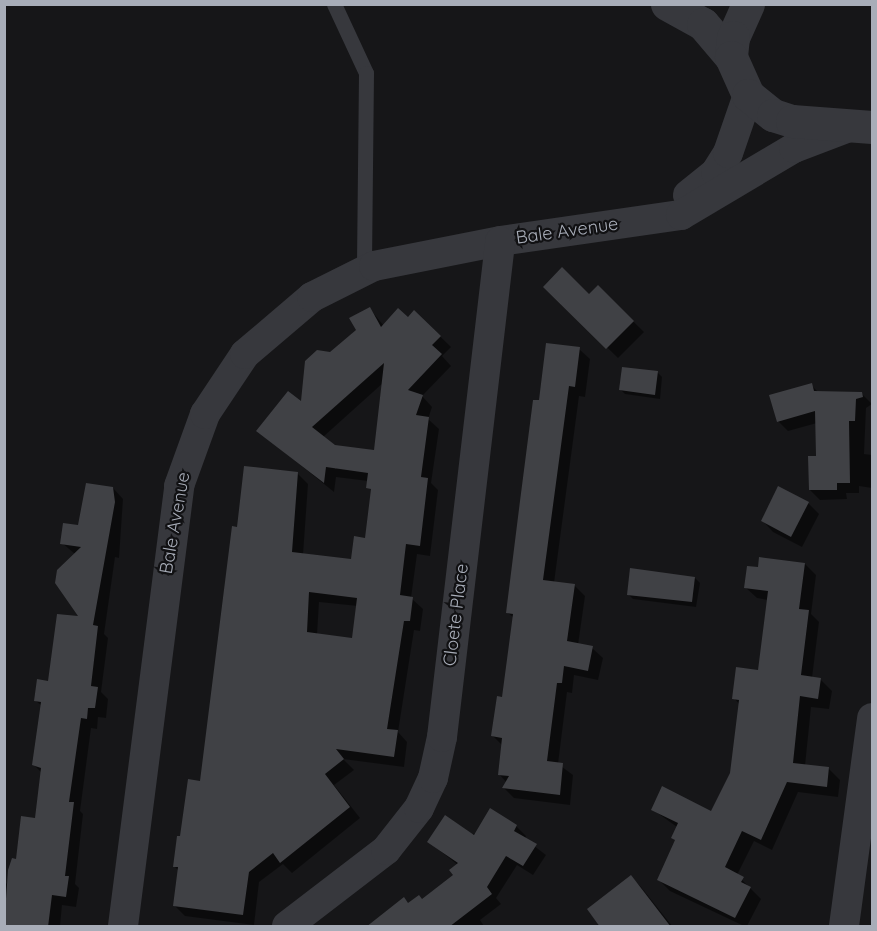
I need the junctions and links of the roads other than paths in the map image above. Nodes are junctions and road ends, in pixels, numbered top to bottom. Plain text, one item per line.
1 (334, 4) edge
2 (667, 4) edge
3 (748, 4) edge
4 (730, 57) junction
5 (748, 95) junction
6 (861, 127) edge
7 (650, 219) junction
8 (500, 241) junction
9 (364, 271) junction
10 (873, 718) edge
11 (123, 927) edge
12 (288, 927) edge
13 (844, 927) edge

1 - 9 lane
2 - 4 street
3 - 4 street
4 - 5 street
5 - 6 street
5 - 7 street, Bale Avenue
6 - 7 street, Bale Avenue
7 - 8 street, Bale Avenue
8 - 9 street, Bale Avenue
8 - 12 street, Cloete Place
9 - 11 street, Bale Avenue
10 - 13 street

